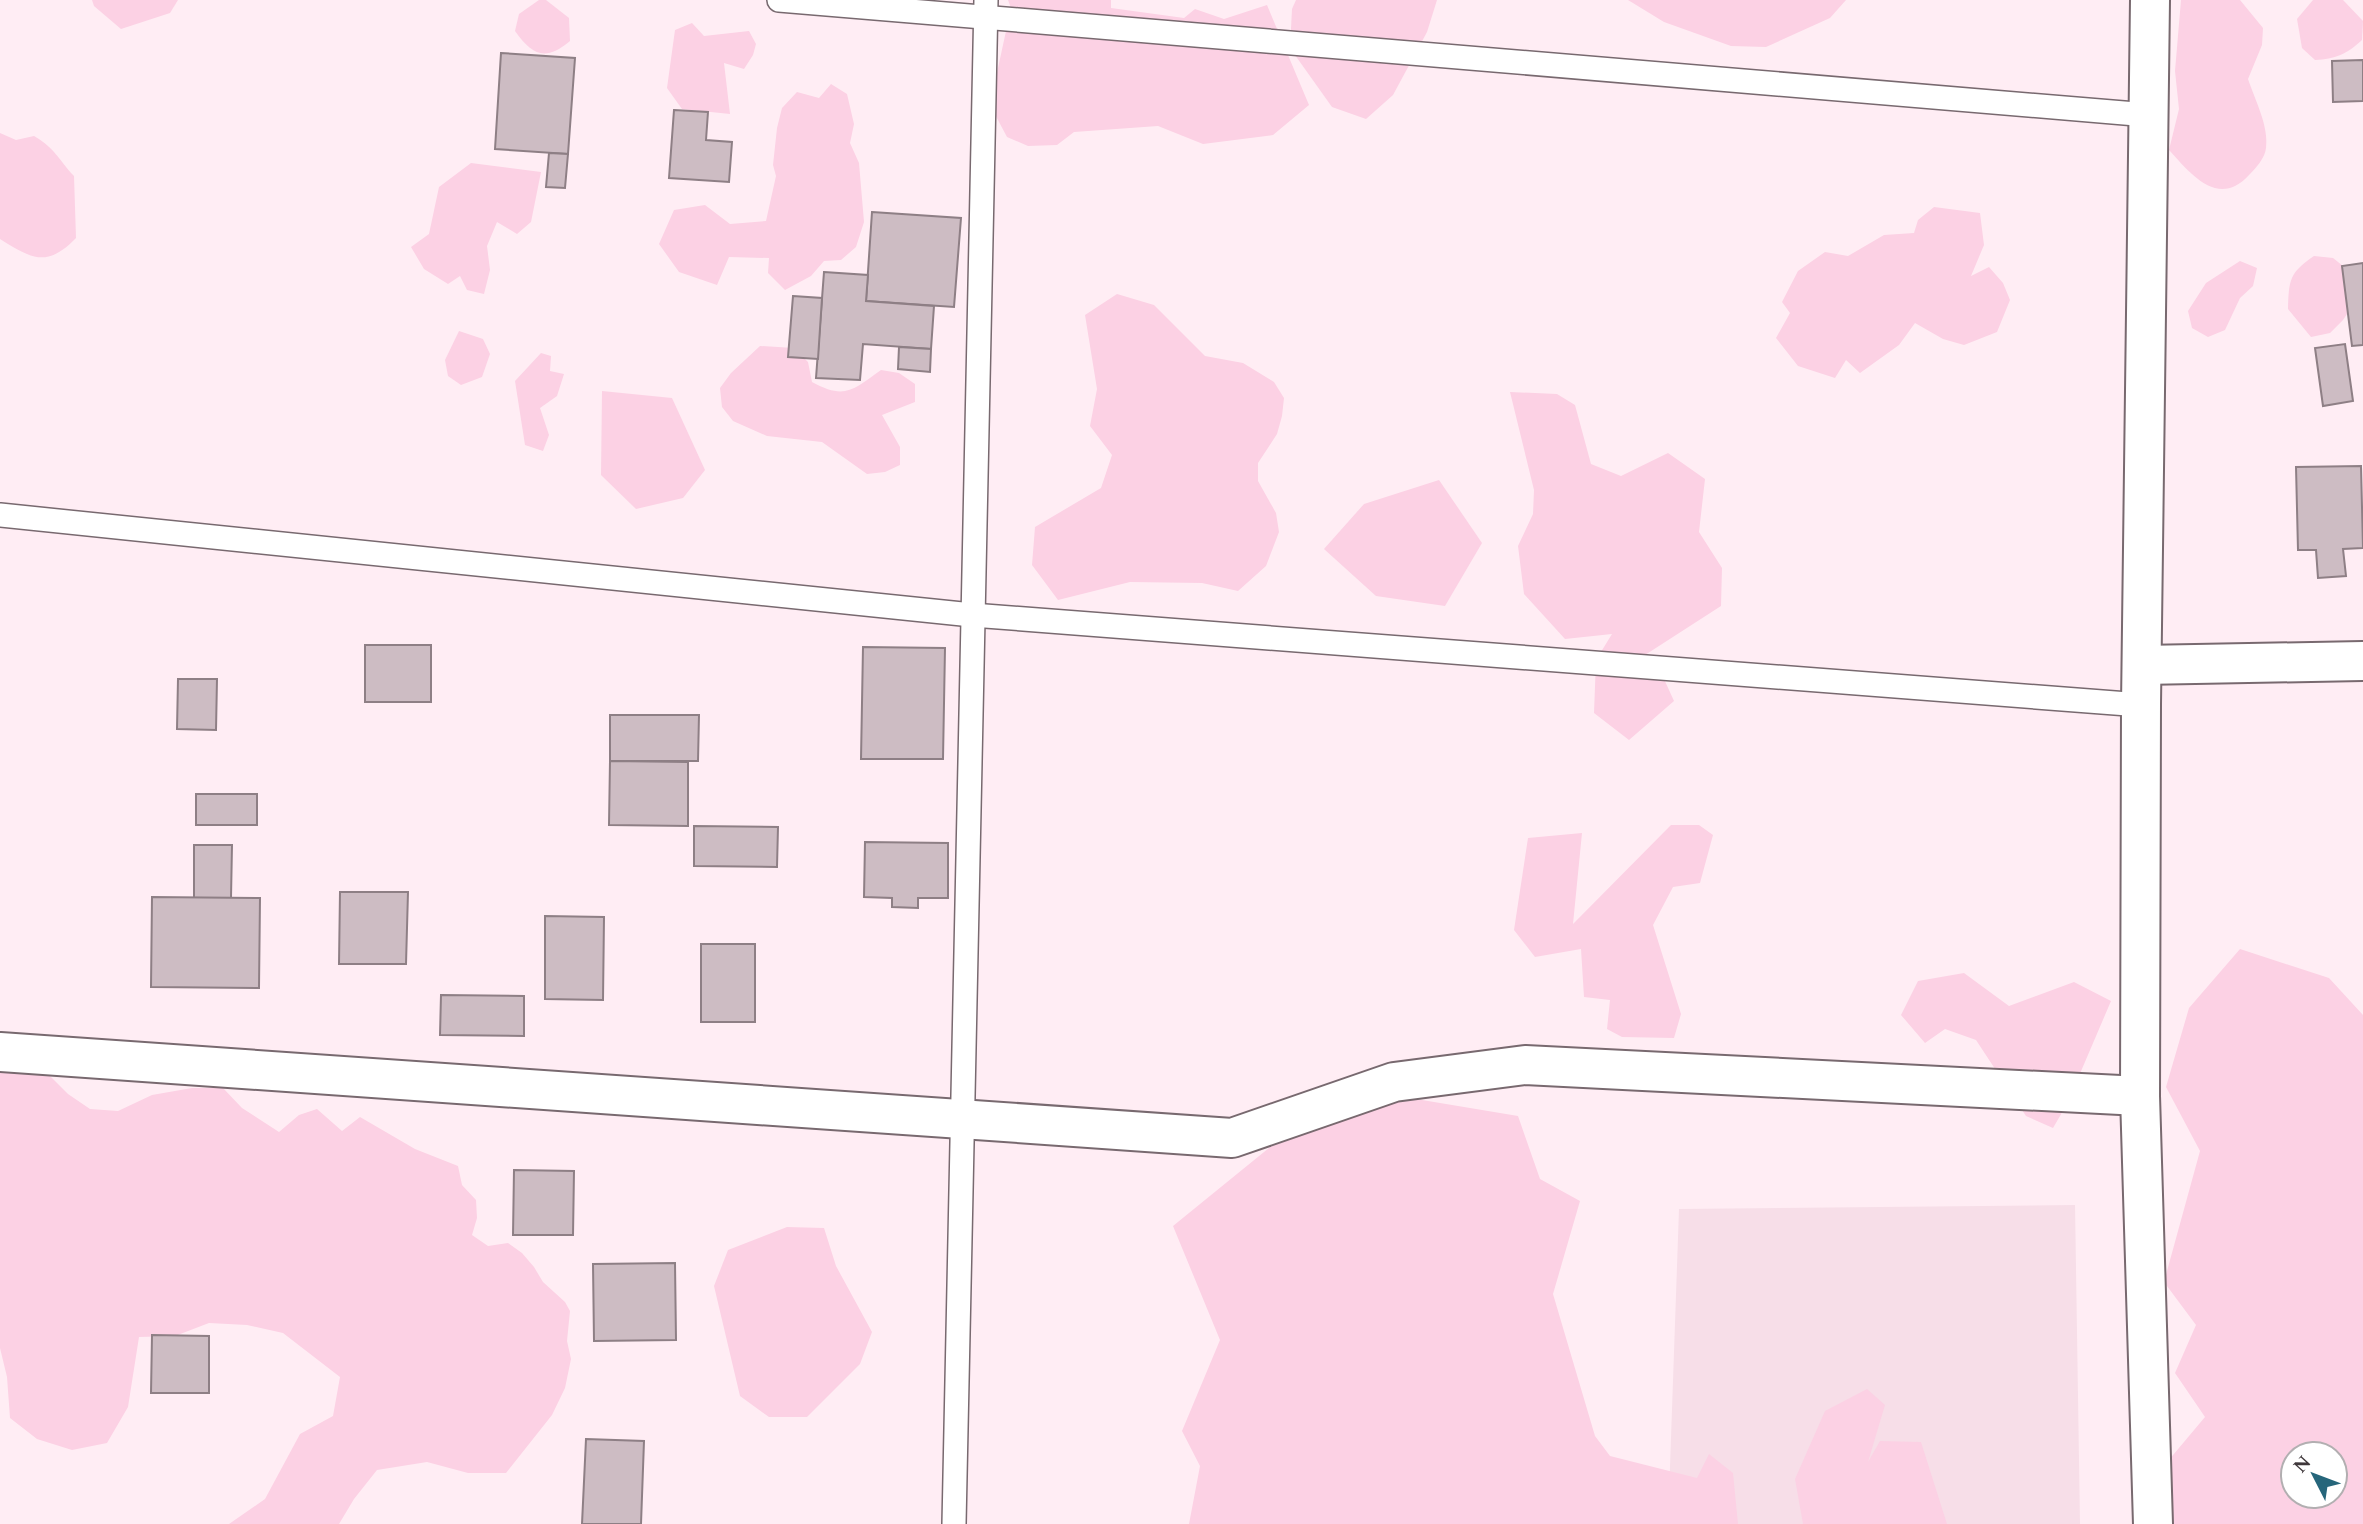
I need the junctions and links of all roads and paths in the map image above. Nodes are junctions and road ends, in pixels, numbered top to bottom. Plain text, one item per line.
1 (779, 0) edge
2 (2150, 0) edge
3 (985, 9) edge
4 (2148, 115) junction
5 (0, 514) edge
6 (972, 615) junction
7 (2363, 661) edge
8 (2142, 665) junction
9 (2141, 705) junction
10 (0, 1052) edge
11 (2140, 1096) junction
12 (962, 1119) junction
13 (954, 1524) edge
14 (2153, 1524) edge

1 - 3 lane
2 - 4 street
3 - 4 lane
3 - 6 lane
4 - 8 street
5 - 6 lane
6 - 9 lane
6 - 12 lane
7 - 8 street
8 - 9 street
9 - 11 street
10 - 12 street
11 - 12 street
11 - 14 street
12 - 13 lane

